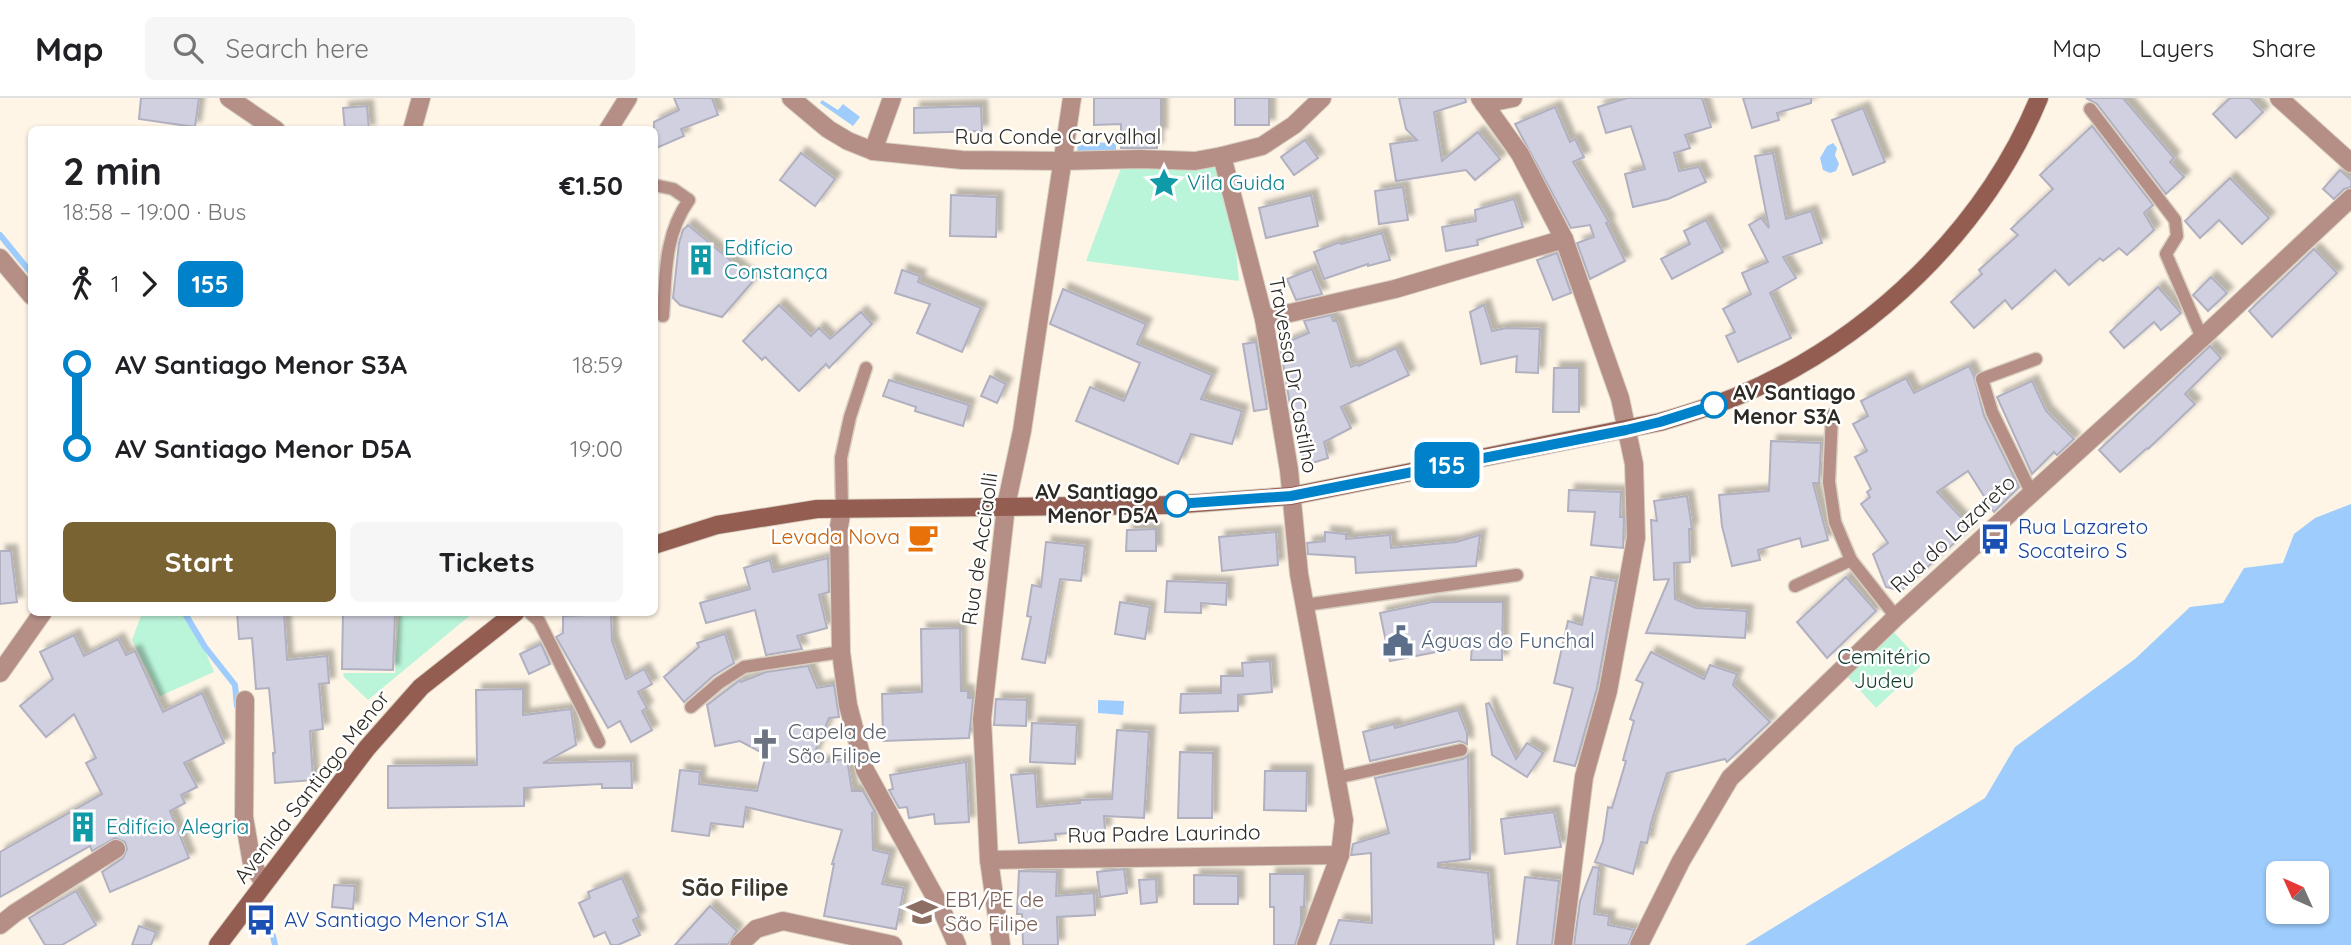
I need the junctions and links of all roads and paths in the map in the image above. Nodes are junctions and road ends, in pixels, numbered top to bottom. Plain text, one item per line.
1 (229, 98) edge
2 (421, 98) edge
3 (628, 98) edge
4 (791, 98) edge
5 (892, 98) edge
6 (1072, 98) edge
7 (1322, 98) edge
8 (1514, 98) edge
9 (2039, 98) edge
10 (2279, 98) edge
11 (1482, 101) edge
12 (2091, 109) dead end
13 (270, 126) edge
14 (413, 126) edge
15 (610, 126) edge
16 (873, 151) junction
17 (1222, 156) junction
18 (1061, 161) junction
19 (2351, 163) edge
20 (658, 186) edge
21 (2351, 198) edge
22 (1564, 239) junction
23 (0, 258) edge
24 (28, 291) edge
25 (663, 316) dead end
26 (1264, 319) junction
27 (2202, 338) junction
28 (2036, 359) dead end
29 (866, 368) dead end
30 (1832, 415) dead end
31 (1626, 430) junction
32 (2031, 492) junction
33 (1291, 496) junction
34 (1006, 506) junction
35 (842, 508) junction
36 (658, 544) edge
37 (1851, 560) junction
38 (1517, 575) dead end
39 (1795, 586) dead end
40 (1305, 605) junction
41 (40, 616) edge
42 (511, 616) edge
43 (533, 616) edge
44 (1896, 617) junction
45 (841, 652) junction
46 (0, 673) edge
47 (245, 700) dead end
48 (691, 707) dead end
49 (599, 742) dead end
50 (1461, 750) dead end
51 (1336, 778) junction
52 (116, 849) dead end
53 (1340, 855) junction
54 (989, 860) junction
55 (264, 883) junction
56 (0, 925) edge
57 (218, 945) edge
58 (739, 945) edge
59 (893, 945) edge
60 (957, 945) edge
61 (1001, 945) edge
62 (1306, 945) edge
63 (1563, 945) edge
64 (1639, 945) edge

1 - 13 street
2 - 14 street
3 - 15 street
4 - 16 street, Rua Conde Carvalhal
5 - 16 street
6 - 18 street, Rua de Acciaolli
7 - 17 street, Rua Conde Carvalhal
8 - 11 street
9 - 31 main road
10 - 19 street
11 - 22 street
12 - 27 lane
16 - 18 street, Rua Conde Carvalhal
17 - 18 street, Rua Conde Carvalhal
17 - 26 street, Travessa Dr Castilho
18 - 34 street, Rua de Acciaolli
20 - 25 lane
21 - 27 street, Rua do Lazareto
22 - 26 street
22 - 31 street
23 - 24 street
26 - 33 street, Travessa Dr Castilho
27 - 32 street, Rua do Lazareto
28 - 32 lane
29 - 35 lane
30 - 37 lane
31 - 33 main road
31 - 63 street
32 - 44 street, Rua do Lazareto
33 - 34 main road
33 - 40 street, Travessa Dr Castilho
34 - 35 main road
34 - 54 street, Rua de Acciaolli
35 - 36 main road
35 - 45 street
37 - 39 lane
37 - 44 lane
38 - 40 lane
40 - 51 street, Travessa Dr Castilho
41 - 46 street
42 - 55 main road, Avenida Santiago Menor
43 - 49 lane
44 - 64 street, Rua do Lazareto
45 - 48 lane
45 - 60 street
47 - 55 street
50 - 51 lane
51 - 53 street, Travessa Dr Castilho
52 - 56 street
53 - 54 street, Rua Padre Laurindo
53 - 62 street, Travessa Dr Castilho
54 - 61 street, Rua de Acciaolli
55 - 57 main road, Avenida Santiago Menor
58 - 59 street

